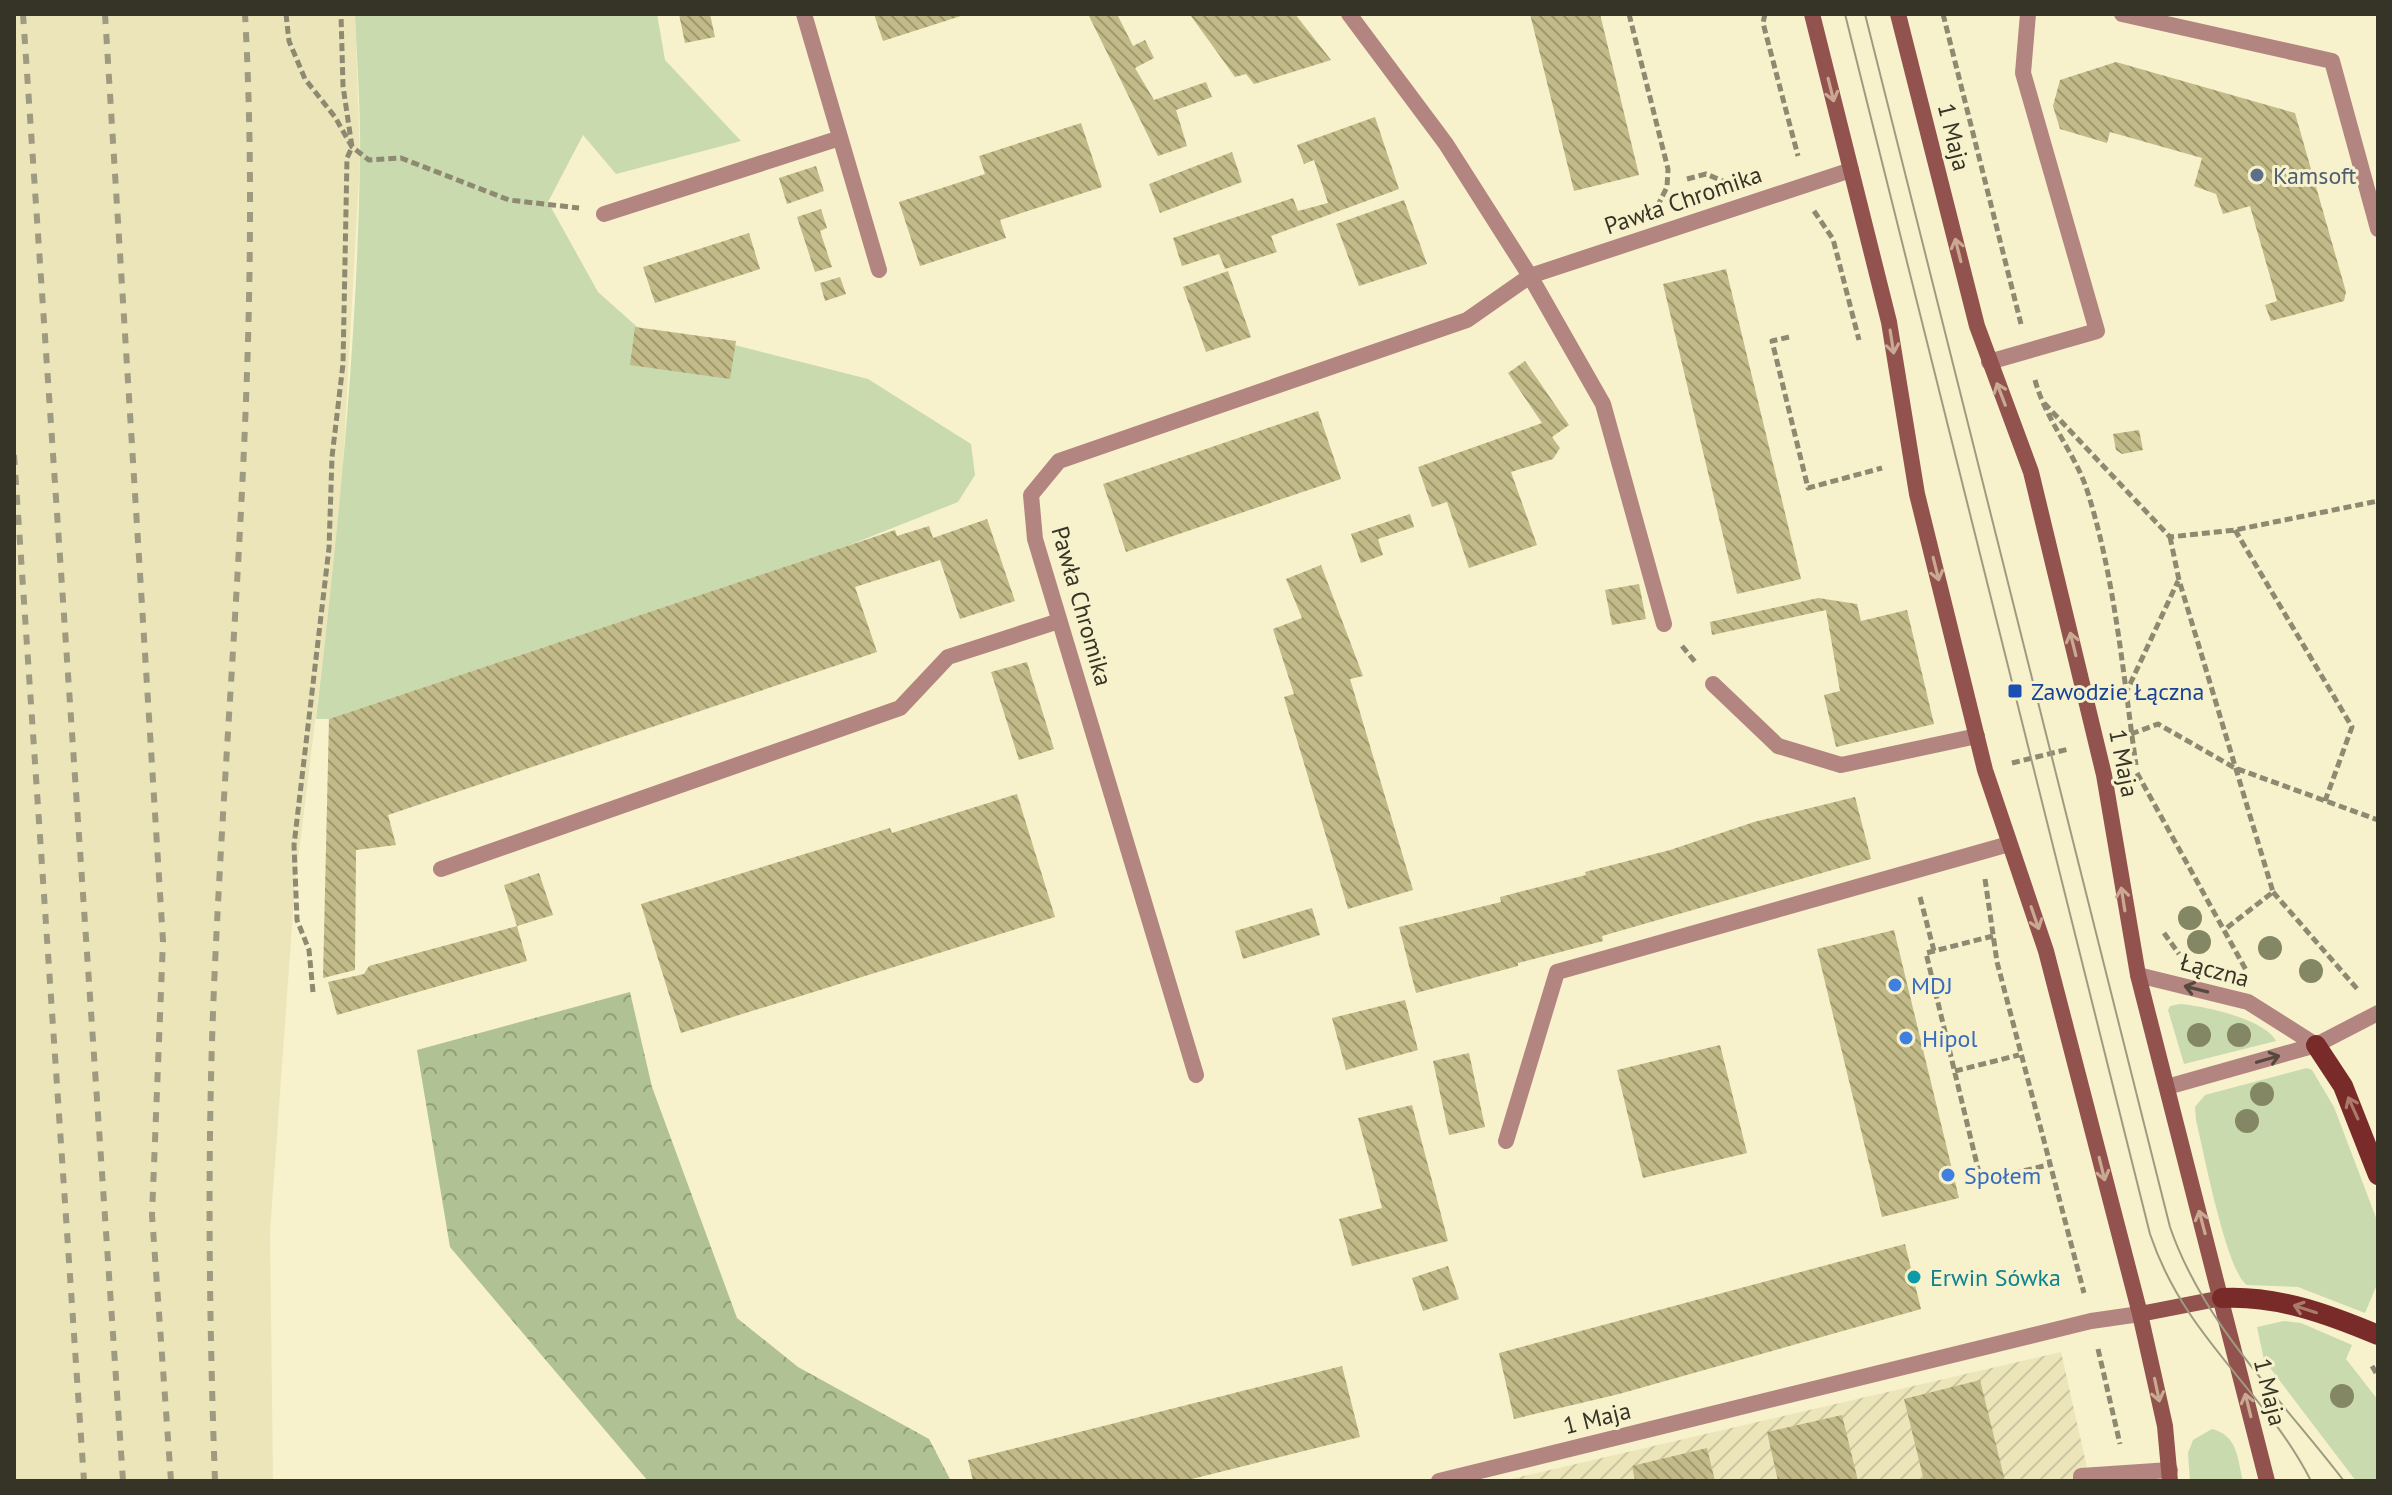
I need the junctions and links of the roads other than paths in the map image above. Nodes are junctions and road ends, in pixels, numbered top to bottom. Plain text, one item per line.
1 (804, 14) edge
2 (1349, 14) edge
3 (1812, 14) edge
4 (1898, 14) edge
5 (2028, 14) edge
6 (2122, 14) edge
7 (840, 138) junction
8 (1851, 170) junction
9 (604, 214) road end
10 (2378, 229) edge
11 (879, 270) dead end
12 (1530, 276) junction
13 (1989, 362) junction
14 (1059, 621) junction
15 (1664, 624) road end
16 (1713, 684) road end
17 (1977, 736) junction
18 (2009, 844) junction
19 (441, 869) dead end
20 (2138, 975) junction
21 (2378, 1013) edge
22 (2316, 1045) junction
23 (1196, 1075) dead end
24 (2167, 1087) junction
25 (1506, 1141) dead end
26 (2378, 1175) edge
27 (2222, 1298) junction
28 (2140, 1314) junction
29 (2378, 1335) edge
30 (2170, 1476) edge
31 (1439, 1481) edge
32 (2081, 1481) edge
33 (2267, 1481) edge

1 - 7 street
2 - 12 street
3 -> 8 street
13 -> 4 street, 1 Maja
5 - 13 street
6 - 10 street
7 - 9 street
7 - 11 street
8 - 12 street, Pawła Chromika
8 -> 17 street
12 - 14 street, Pawła Chromika
12 - 15 street
20 -> 13 street, 1 Maja
14 - 19 street
14 - 23 street, Pawła Chromika
16 - 17 street
17 - 18 street
18 - 25 street
18 -> 28 street
22 -> 20 street, Łączna
20 - 24 street, 1 Maja
21 - 22 street
24 -> 22 street
26 -> 22 main road
27 -> 24 street, 1 Maja
27 - 28 street
29 -> 27 main road
33 -> 27 street, 1 Maja
28 -> 30 street
28 - 31 street, 1 Maja
30 - 32 street

